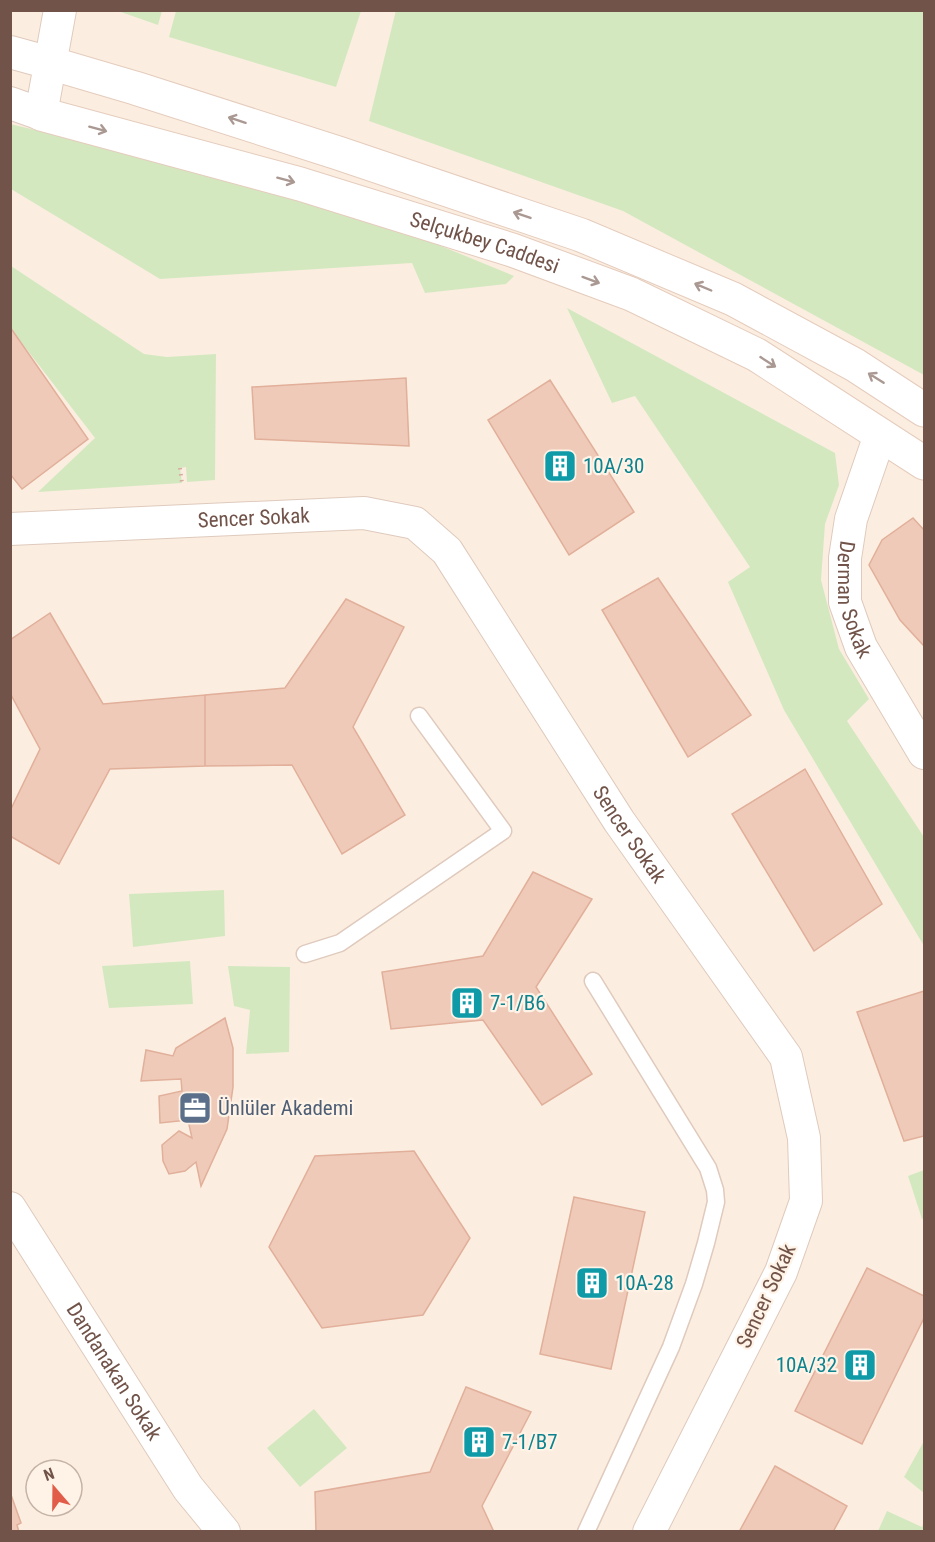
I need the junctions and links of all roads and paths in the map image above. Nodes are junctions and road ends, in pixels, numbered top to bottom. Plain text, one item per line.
1 (60, 10) edge
2 (10, 52) edge
3 (50, 63) junction
4 (10, 103) edge
5 (42, 114) junction
6 (924, 410) edge
7 (880, 435) junction
8 (924, 463) edge
9 (180, 468) dead end
10 (182, 483) dead end
11 (10, 529) edge
12 (419, 716) dead end
13 (924, 753) edge
14 (305, 954) dead end
15 (593, 981) dead end
16 (10, 1208) edge
17 (224, 1532) edge
18 (586, 1532) edge
19 (650, 1532) edge

1 - 3 street
2 - 3 street, Selçukbey Caddesi
3 - 5 street
6 -> 3 street, Selçukbey Caddesi
4 - 5 street, Selçukbey Caddesi
5 -> 7 street, Selçukbey Caddesi
7 - 8 street, Selçukbey Caddesi
7 - 13 street, Derman Sokak
9 - 10 path
11 - 19 street, Sencer Sokak
12 - 14 lane
15 - 18 lane
16 - 17 street, Dandanakan Sokak

